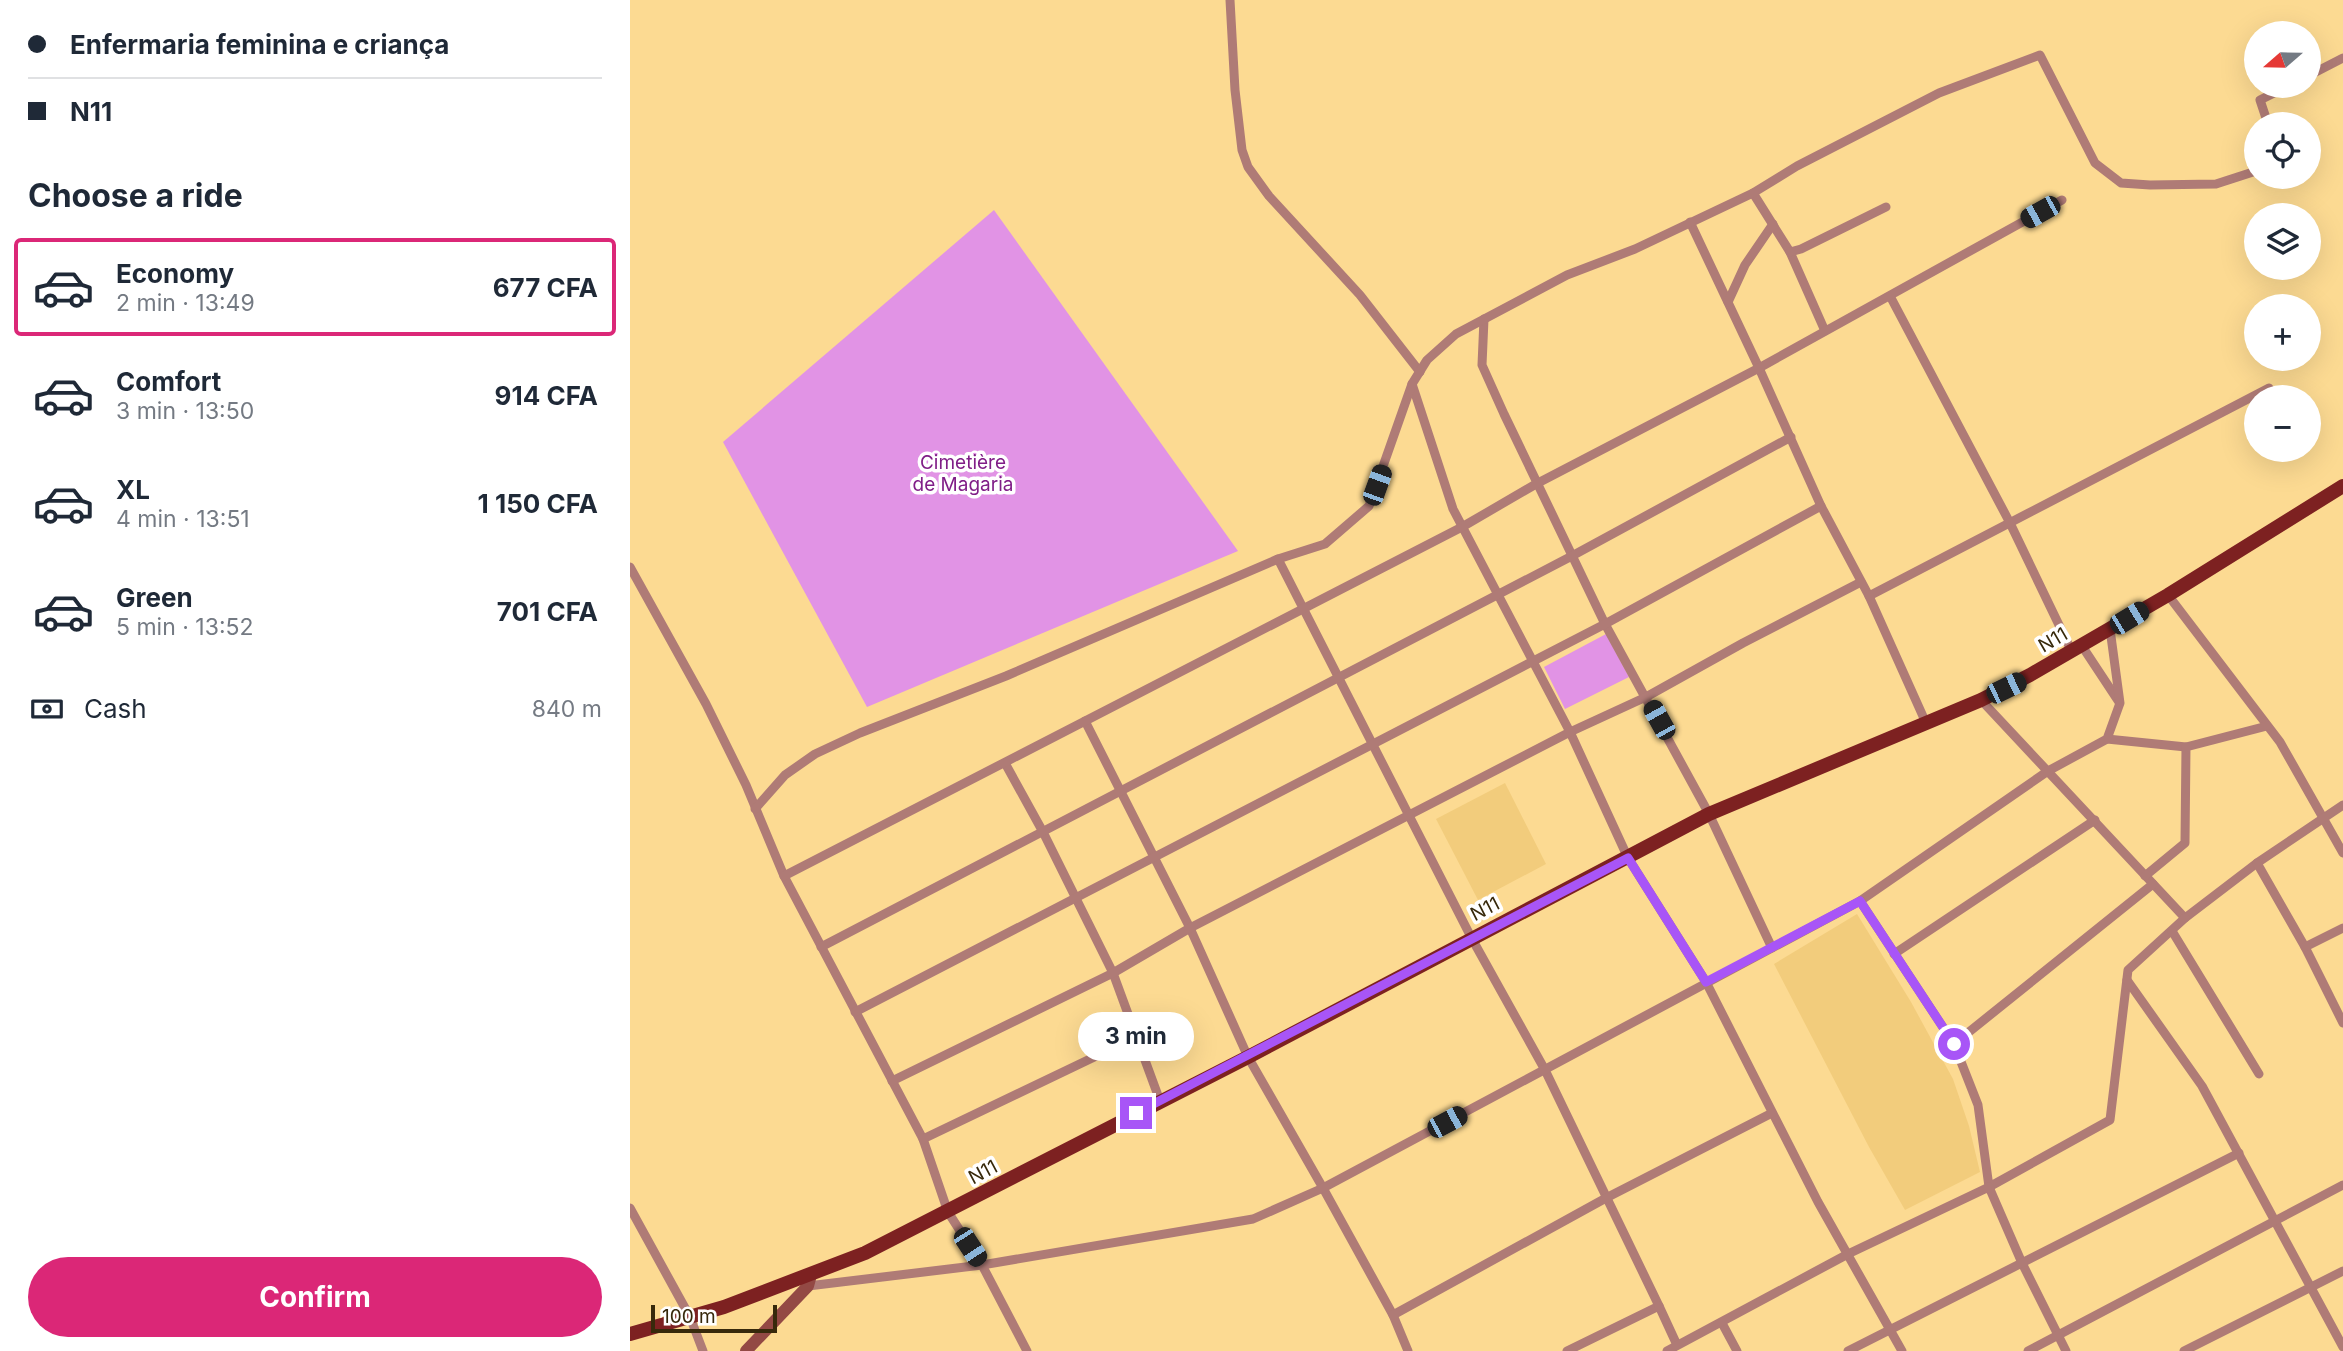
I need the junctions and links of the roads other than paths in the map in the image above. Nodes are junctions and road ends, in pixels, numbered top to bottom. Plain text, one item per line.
1 (1230, 0) edge
2 (2343, 58) edge
3 (2321, 69) edge
4 (2244, 175) edge
5 (1753, 193) junction
6 (2062, 200) dead end
7 (1886, 207) dead end
8 (1690, 222) junction
9 (1773, 224) junction
10 (1790, 252) junction
11 (1890, 296) junction
12 (1728, 302) junction
13 (1484, 318) junction
14 (1825, 331) junction
15 (1759, 368) junction
16 (1420, 372) junction
17 (1412, 384) junction
18 (2244, 401) edge
19 (1791, 437) junction
20 (1536, 484) junction
21 (2343, 486) edge
22 (1821, 506) junction
23 (2010, 523) junction
24 (1462, 527) junction
25 (1570, 557) junction
26 (1279, 559) junction
27 (630, 567) edge
28 (1861, 582) junction
29 (1498, 595) junction
30 (2168, 595) junction
31 (1869, 596) junction
32 (1304, 608) junction
33 (1605, 624) junction
34 (2110, 629) junction
35 (2077, 649) junction
36 (1533, 662) junction
37 (1339, 677) junction
38 (1646, 697) junction
39 (1981, 700) junction
40 (2120, 703) junction
41 (1084, 722) junction
42 (1926, 723) junction
43 (2267, 726) junction
44 (1570, 732) junction
45 (2107, 739) junction
46 (1374, 744) junction
47 (2186, 747) junction
48 (1005, 763) junction
49 (2048, 771) junction
50 (1120, 791) junction
51 (2343, 805) edge
52 (755, 809) junction
53 (1410, 814) junction
54 (1709, 814) junction
55 (2324, 816) junction
56 (2095, 820) junction
57 (1044, 832) junction
58 (2343, 853) edge
59 (1154, 857) junction
60 (1628, 858) junction
61 (2258, 863) junction
62 (784, 876) junction
63 (2145, 876) junction
64 (2153, 884) junction
65 (1075, 898) junction
66 (1860, 901) junction
67 (2185, 918) junction
68 (1190, 928) junction
69 (2343, 928) edge
70 (2172, 931) junction
71 (1471, 937) junction
72 (821, 947) junction
73 (2305, 947) junction
74 (1772, 948) junction
75 (1894, 954) junction
76 (1113, 972) junction
77 (2127, 980) junction
78 (1706, 982) junction
79 (855, 1012) junction
80 (2343, 1023) edge
81 (1136, 1037) junction
82 (1954, 1044) junction
83 (1248, 1057) junction
84 (1545, 1069) junction
85 (2259, 1074) dead end
86 (892, 1081) junction
87 (1160, 1101) junction
88 (1772, 1113) junction
89 (923, 1139) junction
90 (2239, 1153) junction
91 (2343, 1185) edge
92 (1989, 1187) junction
93 (1323, 1188) junction
94 (1606, 1198) junction
95 (630, 1208) edge
96 (947, 1212) junction
97 (2276, 1221) junction
98 (1848, 1254) junction
99 (2022, 1263) junction
100 (982, 1265) junction
101 (2343, 1271) edge
102 (809, 1281) junction
103 (2310, 1288) junction
104 (1659, 1306) junction
105 (1392, 1315) junction
106 (690, 1317) junction
107 (1721, 1323) junction
108 (1890, 1328) junction
109 (630, 1334) edge
110 (2059, 1335) junction
111 (1677, 1345) junction
112 (2342, 1349) edge
113 (704, 1351) edge
114 (746, 1351) edge
115 (1027, 1351) edge
116 (1408, 1351) edge
117 (1567, 1351) edge
118 (1667, 1351) edge
119 (1737, 1351) edge
120 (1848, 1351) edge
121 (1902, 1351) edge
122 (2028, 1351) edge
123 (2066, 1351) edge
124 (2184, 1351) edge

1 - 16 street
2 - 3 street
4 - 5 street
5 - 8 street
5 - 9 street
6 - 11 street
7 - 10 street
8 - 12 street
8 - 13 street
9 - 10 street
9 - 12 street
10 - 14 street
11 - 14 street
11 - 23 street
12 - 15 street
13 - 16 street
13 - 20 street
14 - 15 street
15 - 19 street
15 - 20 street
16 - 17 street
17 - 24 street
17 - 26 street
18 - 23 street
19 - 22 street
19 - 25 street
20 - 24 street
20 - 25 street
21 - 30 main road, N11
22 - 28 street
22 - 33 street
23 - 31 street
23 - 35 street
24 - 29 street
24 - 32 street
25 - 29 street
25 - 33 street
26 - 32 street
26 - 52 street
27 - 52 street
28 - 31 street
28 - 38 street
29 - 36 street
29 - 37 street
30 - 34 main road, N11
30 - 43 street
31 - 42 street
32 - 37 street
32 - 41 street
33 - 36 street
33 - 38 street
34 - 35 main road, N11
34 - 40 street
35 - 39 main road, N11
35 - 40 street
36 - 44 street
36 - 46 street
37 - 46 street
37 - 50 street
38 - 44 street
38 - 54 street
39 - 42 main road, N11
39 - 49 street
40 - 45 street
41 - 48 street
41 - 50 street
42 - 54 main road, N11
43 - 47 street
43 - 55 street
44 - 53 street
44 - 60 street
45 - 47 street
45 - 49 street
46 - 53 street
46 - 59 street
47 - 63 street
48 - 57 street
48 - 62 street
49 - 56 street
49 - 66 street
50 - 57 street
50 - 59 street
51 - 55 street
52 - 62 street
53 - 68 street
53 - 71 street
54 - 60 main road, N11
54 - 74 street
55 - 58 street
55 - 61 street
56 - 63 street
56 - 75 street
57 - 65 street
57 - 72 street
59 - 65 street
59 - 68 street
60 - 71 main road, N11
60 - 78 street
61 - 67 street
61 - 73 street
62 - 72 street
63 - 64 street
64 - 67 street
64 - 82 street
65 - 76 street
65 - 79 street
66 - 74 street
66 - 75 street
67 - 70 street
68 - 76 street
68 - 83 street
69 - 73 street
70 - 77 street
70 - 85 street
71 - 83 main road, N11
71 - 84 street
72 - 79 street
73 - 80 street
74 - 78 street
75 - 82 street
76 - 81 street
76 - 86 street
77 - 90 street
77 - 92 street
78 - 84 street
78 - 88 street
79 - 86 street
81 - 87 street
81 - 89 street
82 - 92 street
83 - 87 main road, N11
83 - 93 street
84 - 93 street
84 - 94 street
86 - 89 street
87 - 96 main road, N11
88 - 94 street
88 - 98 street
89 - 96 street
90 - 97 street
90 - 99 street
91 - 97 street
92 - 98 street
92 - 99 street
93 - 100 street
93 - 105 street
94 - 104 street
94 - 105 street
95 - 106 street
96 - 100 street
96 - 102 main road, N11
97 - 103 street
97 - 110 street
98 - 107 street
98 - 108 street
99 - 108 street
99 - 110 street
100 - 102 street
100 - 115 street
101 - 103 street
102 - 106 main road, N11
102 - 114 main road
103 - 112 street
103 - 124 street
104 - 111 street
104 - 117 street
105 - 116 street
106 - 109 main road, N11
106 - 113 street
107 - 111 street
107 - 119 street
108 - 120 street
108 - 121 street
110 - 122 street
110 - 123 street
111 - 118 street

